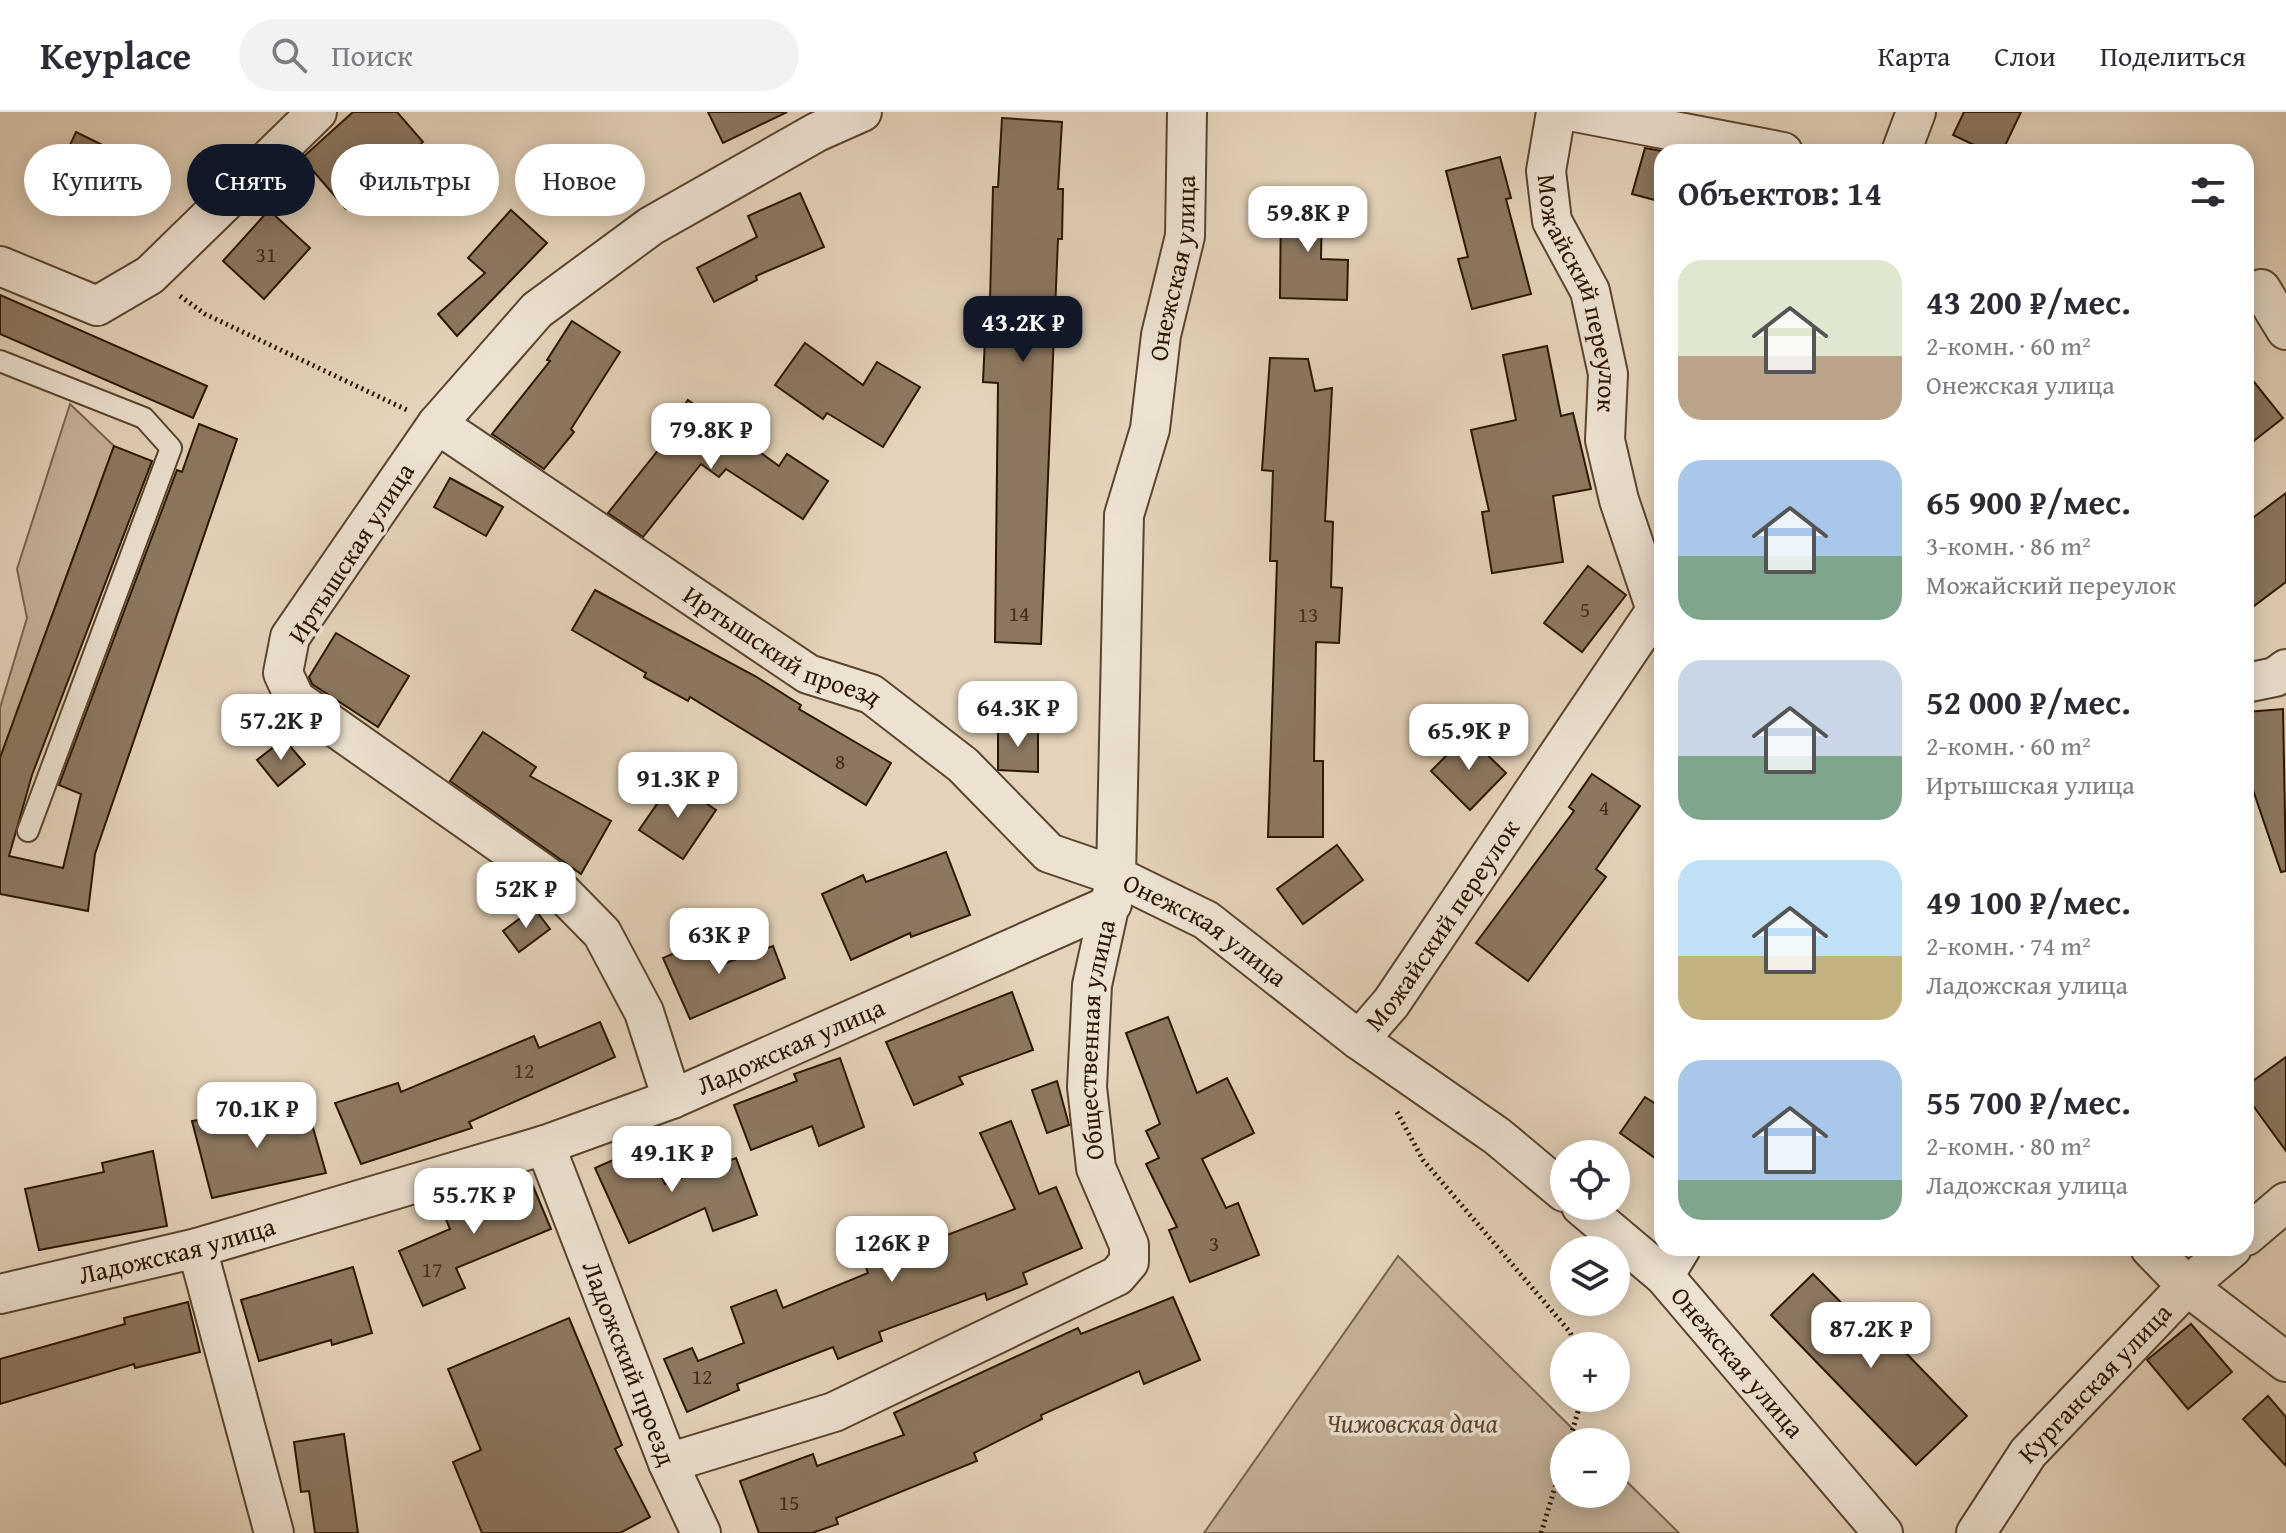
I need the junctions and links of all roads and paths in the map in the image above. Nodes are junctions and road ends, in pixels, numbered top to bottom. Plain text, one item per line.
1 (317, 112) edge
2 (862, 112) edge
3 (1187, 112) edge
4 (1556, 112) edge
5 (1575, 112) edge
6 (1916, 112) edge
7 (1741, 144) edge
8 (1904, 144) edge
9 (0, 266) edge
10 (150, 275) junction
11 (2261, 289) dead end
12 (2286, 330) edge
13 (0, 361) edge
14 (437, 424) junction
15 (1654, 598) edge
16 (1654, 619) edge
17 (28, 831) dead end
18 (1114, 890) junction
19 (1359, 1040) junction
20 (672, 1099) junction
21 (1394, 1107) dead end
22 (545, 1145) junction
23 (1550, 1180) edge
24 (2286, 1202) edge
25 (1604, 1220) edge
26 (2254, 1229) edge
27 (197, 1248) junction
28 (1654, 1251) edge
29 (2158, 1256) edge
30 (2223, 1256) edge
31 (1672, 1262) edge
32 (2187, 1286) junction
33 (0, 1294) edge
34 (1570, 1332) edge
35 (2286, 1362) edge
36 (668, 1463) junction
37 (1550, 1504) edge
38 (274, 1533) edge
39 (701, 1533) edge
40 (1541, 1533) edge
41 (1883, 1533) edge
42 (1976, 1533) edge

1 - 10 street
2 - 14 street, Иртышская улица
3 - 18 street, Онежская улица
4 - 15 street, Можайский переулок
5 - 7 street
6 - 8 street
9 - 10 street
10 - 14 path
11 - 12 street
13 - 17 lane
14 - 18 street, Иртышский проезд
14 - 20 street, Иртышская улица
16 - 19 street, Можайский переулок
18 - 19 street, Онежская улица
18 - 20 street, Ладожская улица
18 - 36 street, Общественная улица
19 - 23 street, Онежская улица
20 - 22 street, Ладожская улица
21 - 34 path
22 - 27 street, Ладожская улица
22 - 36 street, Ладожский проезд
24 - 26 street
25 - 28 street, Онежская улица
27 - 33 street, Ладожская улица
27 - 38 street
29 - 32 street
30 - 32 street, Курганская улица
31 - 41 street, Онежская улица
32 - 35 street
32 - 42 street, Курганская улица
36 - 39 street, Ладожский проезд
37 - 40 path

